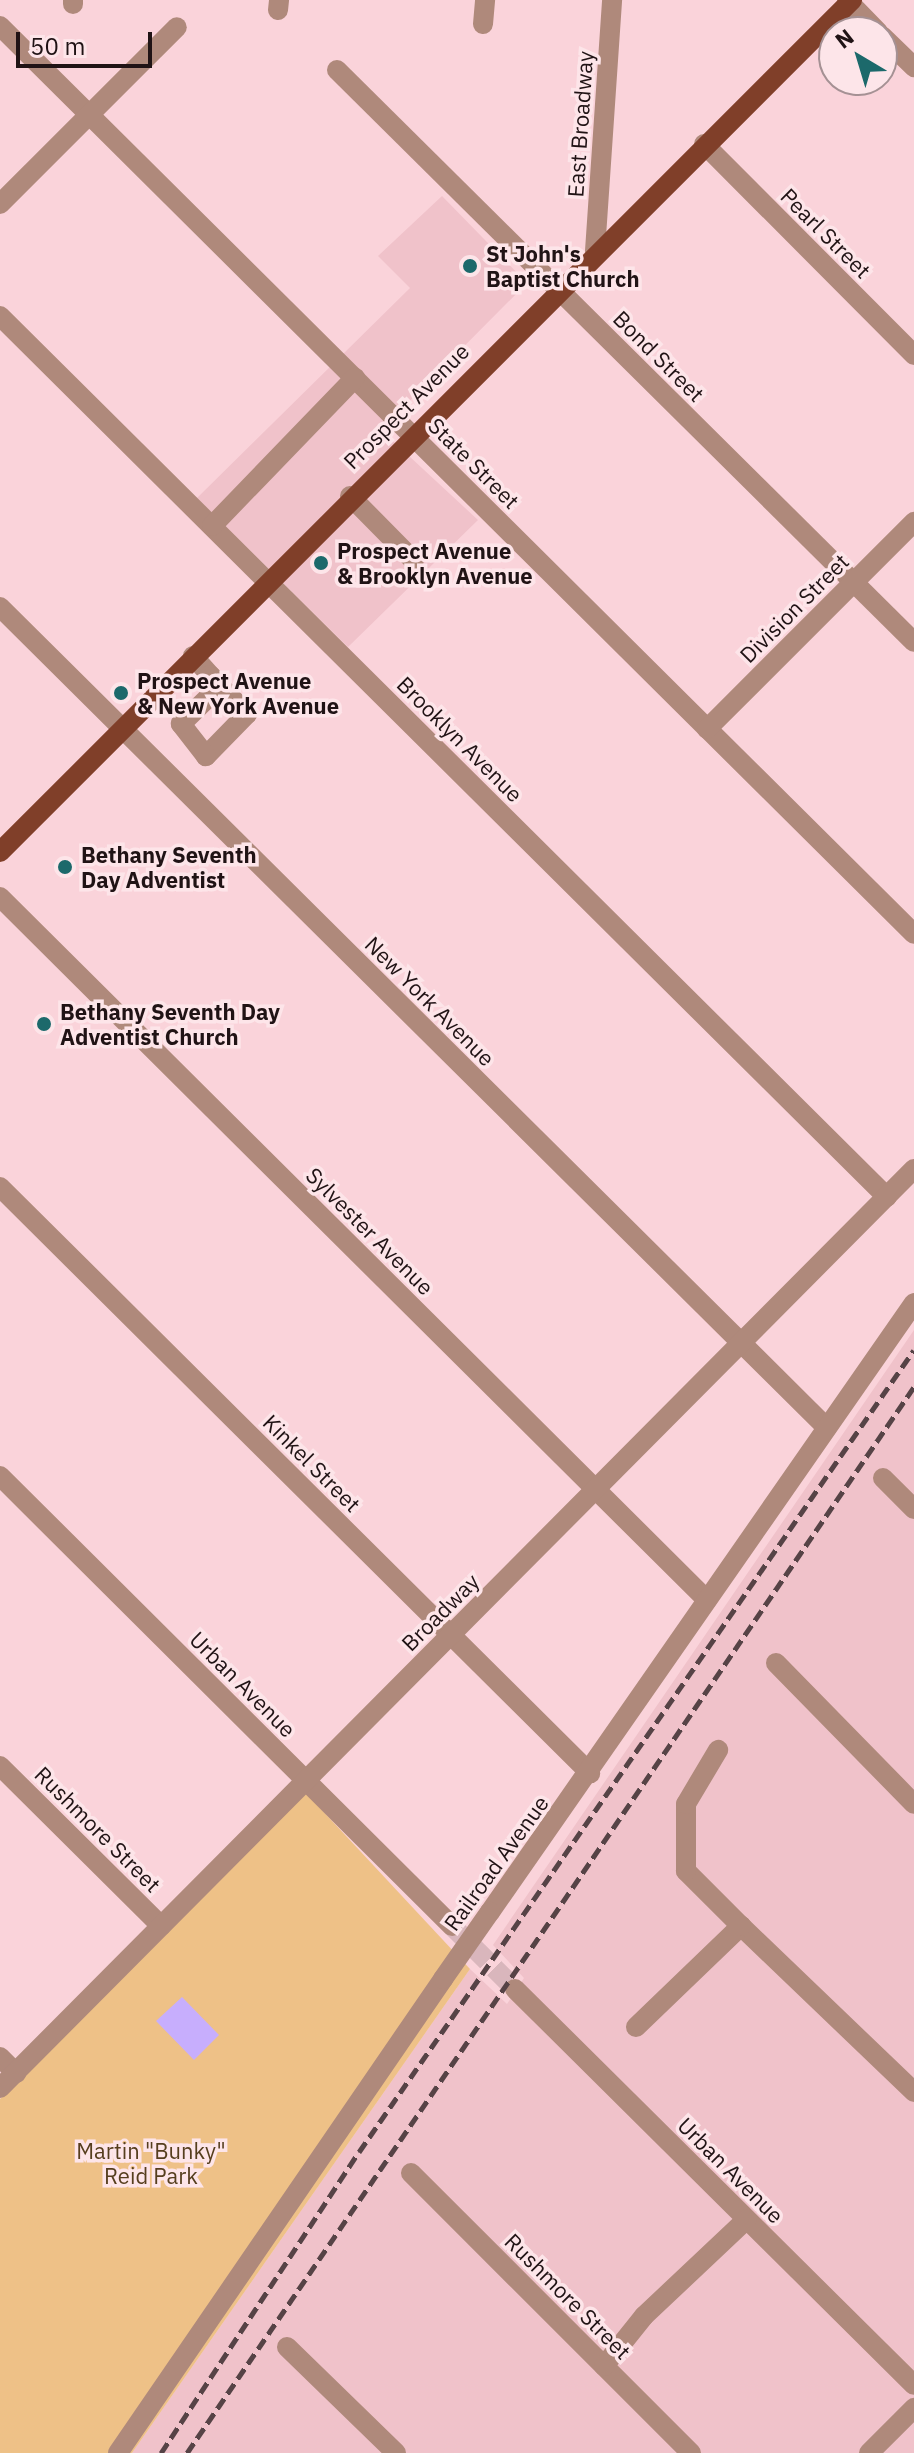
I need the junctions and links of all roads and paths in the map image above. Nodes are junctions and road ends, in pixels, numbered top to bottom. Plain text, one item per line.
1 (485, 0) edge
2 (612, 0) edge
3 (849, 1) edge
4 (863, 16) edge
5 (483, 24) dead end
6 (0, 26) edge
7 (177, 27) dead end
8 (898, 51) edge
9 (914, 67) edge
10 (337, 70) dead end
11 (89, 114) junction
12 (704, 144) junction
13 (0, 204) edge
14 (595, 251) junction
15 (557, 289) junction
16 (0, 316) edge
17 (914, 355) edge
18 (355, 378) junction
19 (411, 434) junction
20 (350, 496) junction
21 (914, 522) edge
22 (212, 526) junction
23 (414, 561) dead end
24 (267, 581) junction
25 (853, 583) junction
26 (0, 607) edge
27 (914, 642) edge
28 (193, 656) junction
29 (220, 686) dead end
30 (124, 726) junction
31 (707, 729) junction
32 (0, 852) edge
33 (0, 897) edge
34 (914, 934) edge
35 (914, 1169) edge
36 (0, 1187) edge
37 (887, 1197) junction
38 (914, 1303) edge
39 (742, 1343) junction
40 (827, 1428) junction
41 (0, 1476) edge
42 (883, 1478) dead end
43 (596, 1489) junction
44 (914, 1509) edge
45 (707, 1600) junction
46 (451, 1635) junction
47 (776, 1663) dead end
48 (718, 1750) dead end
49 (0, 1766) edge
50 (590, 1773) junction
51 (306, 1781) junction
52 (914, 1804) edge
53 (161, 1926) junction
54 (452, 1926) tunnel mouth
55 (741, 1926) junction
56 (515, 1989) tunnel mouth
57 (636, 2027) dead end
58 (0, 2057) edge
59 (16, 2073) junction
60 (0, 2088) edge
61 (914, 2092) edge
62 (411, 2173) dead end
63 (747, 2219) junction
64 (287, 2347) dead end
65 (604, 2366) junction
66 (914, 2385) edge
67 (914, 2408) edge
68 (118, 2453) edge
69 (396, 2453) edge
70 (691, 2453) edge
71 (869, 2453) edge

1 - 5 street
2 - 14 street, East Broadway
3 - 4 street
3 - 12 main road, Prospect Avenue
6 - 11 street, State Street
7 - 11 street
8 - 9 street
10 - 15 street, Bond Street
11 - 13 street
11 - 18 street, State Street
12 - 14 main road, Prospect Avenue
12 - 17 street, Pearl Street
14 - 15 main road, Prospect Avenue
15 - 19 main road, Prospect Avenue
15 - 25 street, Bond Street
16 - 22 street, Brooklyn Avenue
18 - 19 street, State Street
18 - 22 street
19 - 20 main road, Prospect Avenue
19 - 31 street, State Street
20 - 23 street
20 - 24 main road, Prospect Avenue
21 - 25 street, Division Street
22 - 24 street, Brooklyn Avenue
24 - 28 main road, Prospect Avenue
24 - 37 street, Brooklyn Avenue
25 - 27 street, Bond Street
25 - 31 street, Division Street
26 - 30 street, New York Avenue
28 - 29 street
28 - 30 main road, Prospect Avenue
30 - 32 main road, Prospect Avenue
30 - 39 street, New York Avenue
31 - 34 street, State Street
33 - 43 street, Sylvester Avenue
35 - 37 street, Broadway
36 - 46 street, Kinkel Street
37 - 39 street, Broadway
38 - 40 street, Railroad Avenue
39 - 40 street, New York Avenue
39 - 43 street, Broadway
40 - 45 street, Railroad Avenue
41 - 51 street, Urban Avenue
42 - 44 street
43 - 45 street, Sylvester Avenue
43 - 46 street, Broadway
45 - 50 street, Railroad Avenue
46 - 50 street, Kinkel Street
46 - 51 street, Broadway
47 - 52 street
48 - 55 street
49 - 53 street, Rushmore Street
50 - 68 street, Railroad Avenue, bridge
51 - 53 street, Broadway
51 - 54 street, Urban Avenue
53 - 59 street, Broadway
55 - 57 street
55 - 61 street
56 - 63 street, Urban Avenue
58 - 59 street
59 - 60 street, Broadway
62 - 65 street, Rushmore Street
63 - 65 street
63 - 66 street, Urban Avenue
64 - 69 street
65 - 70 street, Rushmore Street
67 - 71 street

